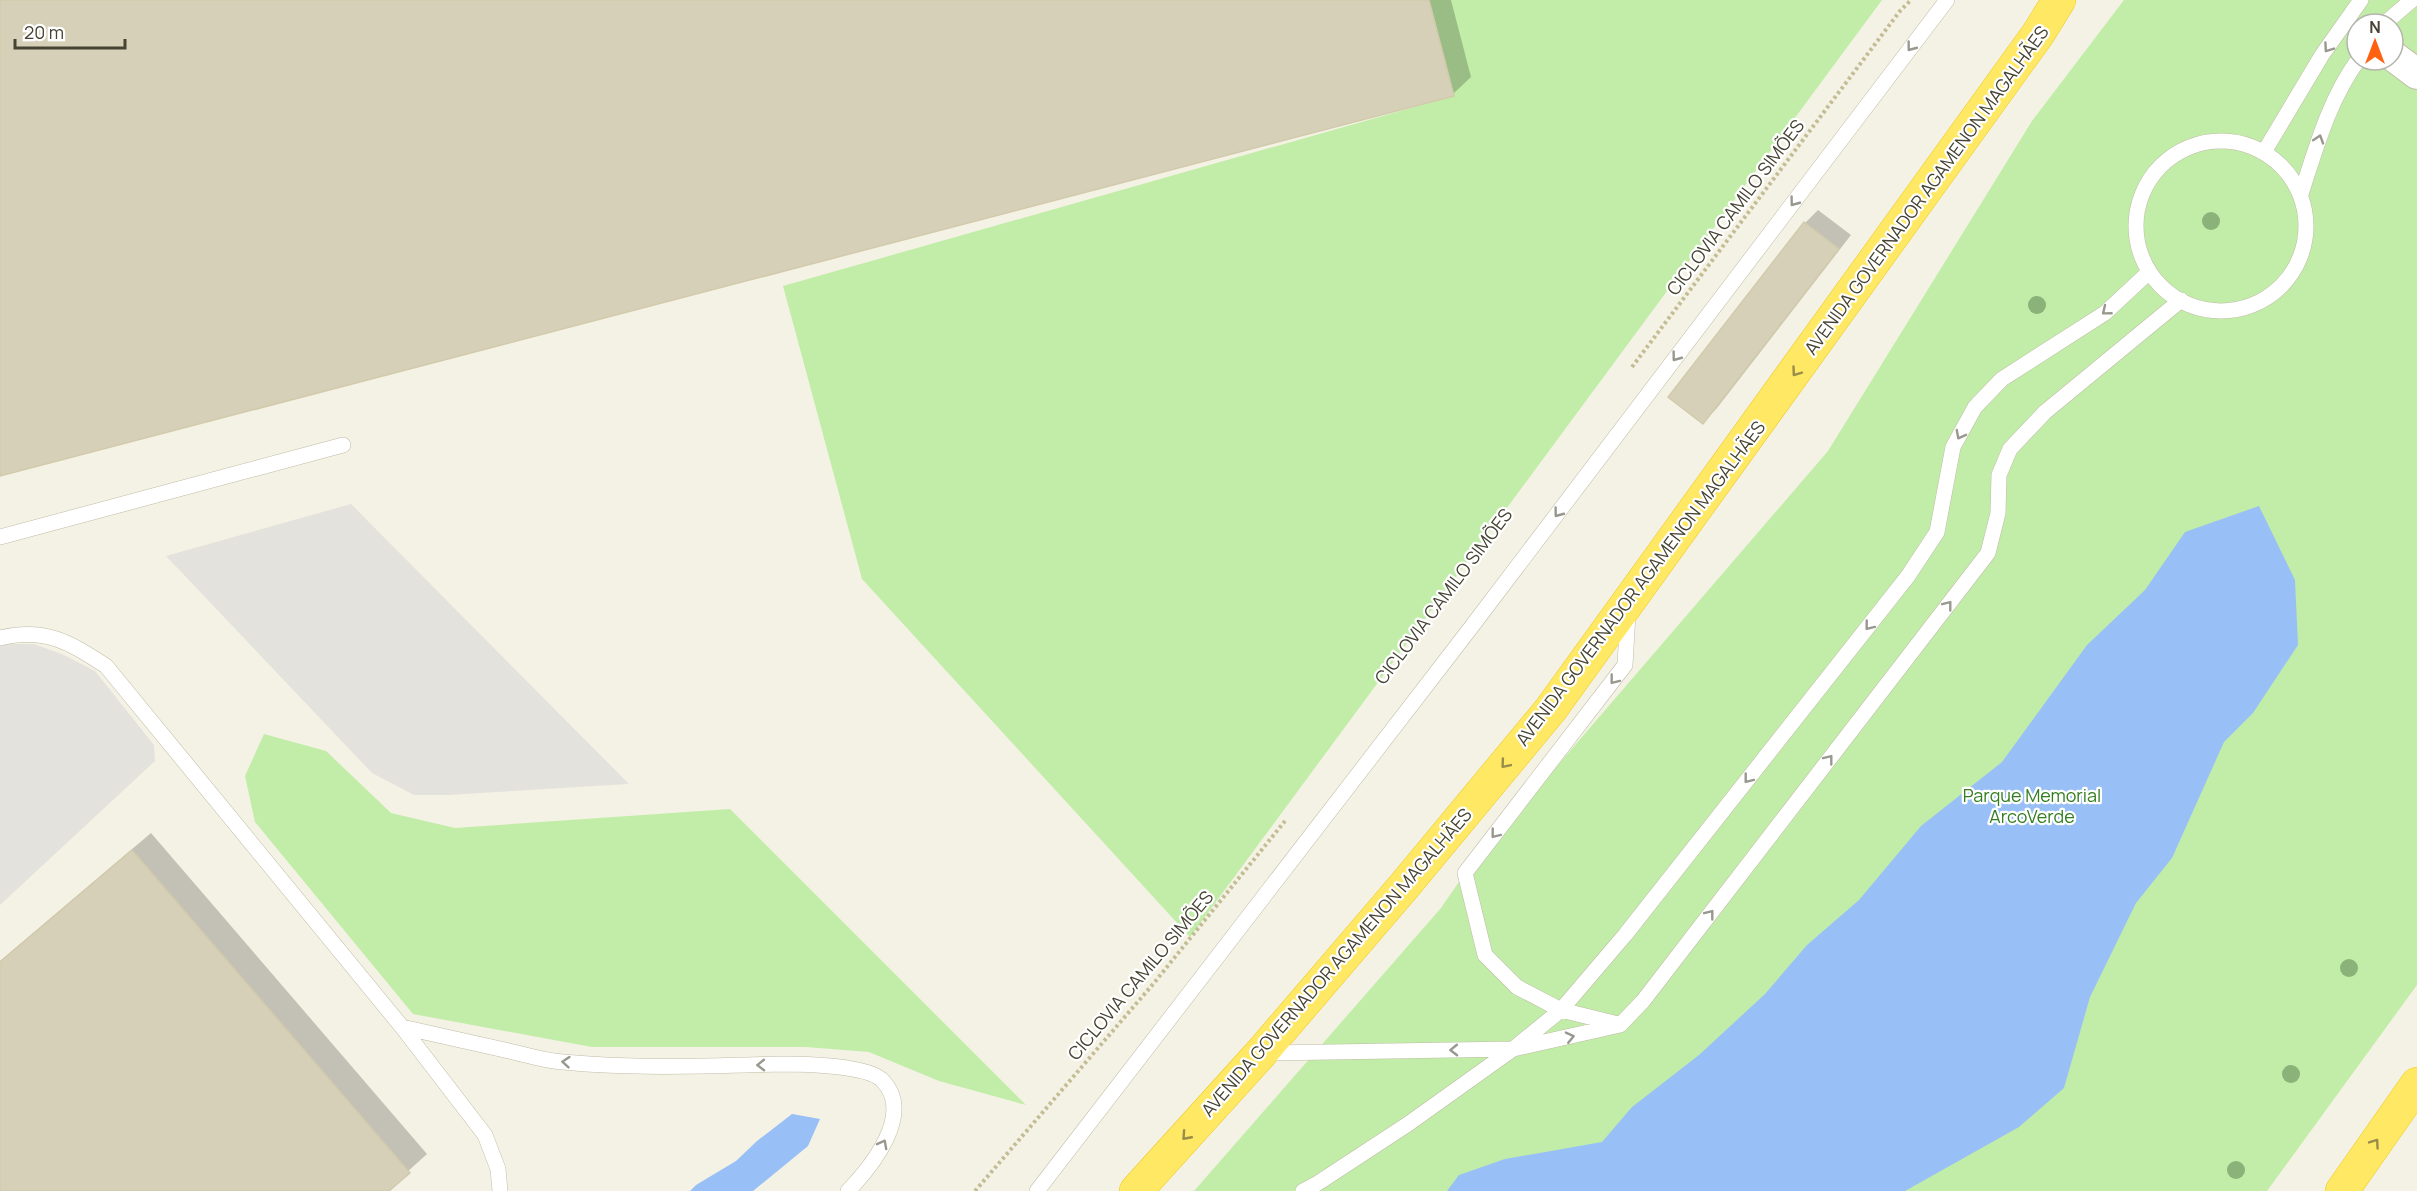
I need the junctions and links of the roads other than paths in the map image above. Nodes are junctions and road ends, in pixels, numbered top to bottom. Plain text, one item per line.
1 (1947, 0) edge
2 (2059, 0) edge
3 (2361, 0) edge
4 (2412, 0) edge
5 (2398, 12) edge
6 (2350, 72) edge
7 (2264, 152) junction
8 (2301, 194) junction
9 (2149, 272) junction
10 (2181, 300) junction
11 (343, 445) dead end
12 (0, 537) edge
13 (1628, 604) junction
14 (0, 638) edge
15 (1560, 1010) junction
16 (1620, 1025) junction
17 (402, 1028) junction
18 (1513, 1049) junction
19 (1261, 1053) junction
20 (2417, 1084) edge
21 (500, 1191) edge
22 (848, 1191) edge
23 (1037, 1191) edge
24 (1136, 1191) edge
25 (1303, 1191) edge
26 (2342, 1191) edge

1 -> 23 lane
2 -> 13 highway, AVENIDA GOVERNADOR AGAMENON MAGALHÃES
3 -> 7 lane
4 - 5 lane
8 -> 6 lane
7 - 8 lane
7 - 9 lane
8 - 10 lane
9 - 10 lane
9 -> 15 lane
16 -> 10 lane
11 - 12 lane
13 -> 15 lane
13 -> 19 highway, AVENIDA GOVERNADOR AGAMENON MAGALHÃES
14 - 17 lane
15 - 16 lane
15 - 18 lane
18 -> 16 lane
17 - 21 lane
22 -> 17 lane
18 -> 19 lane
18 - 25 lane
19 -> 24 highway, AVENIDA GOVERNADOR AGAMENON MAGALHÃES
26 -> 20 highway

